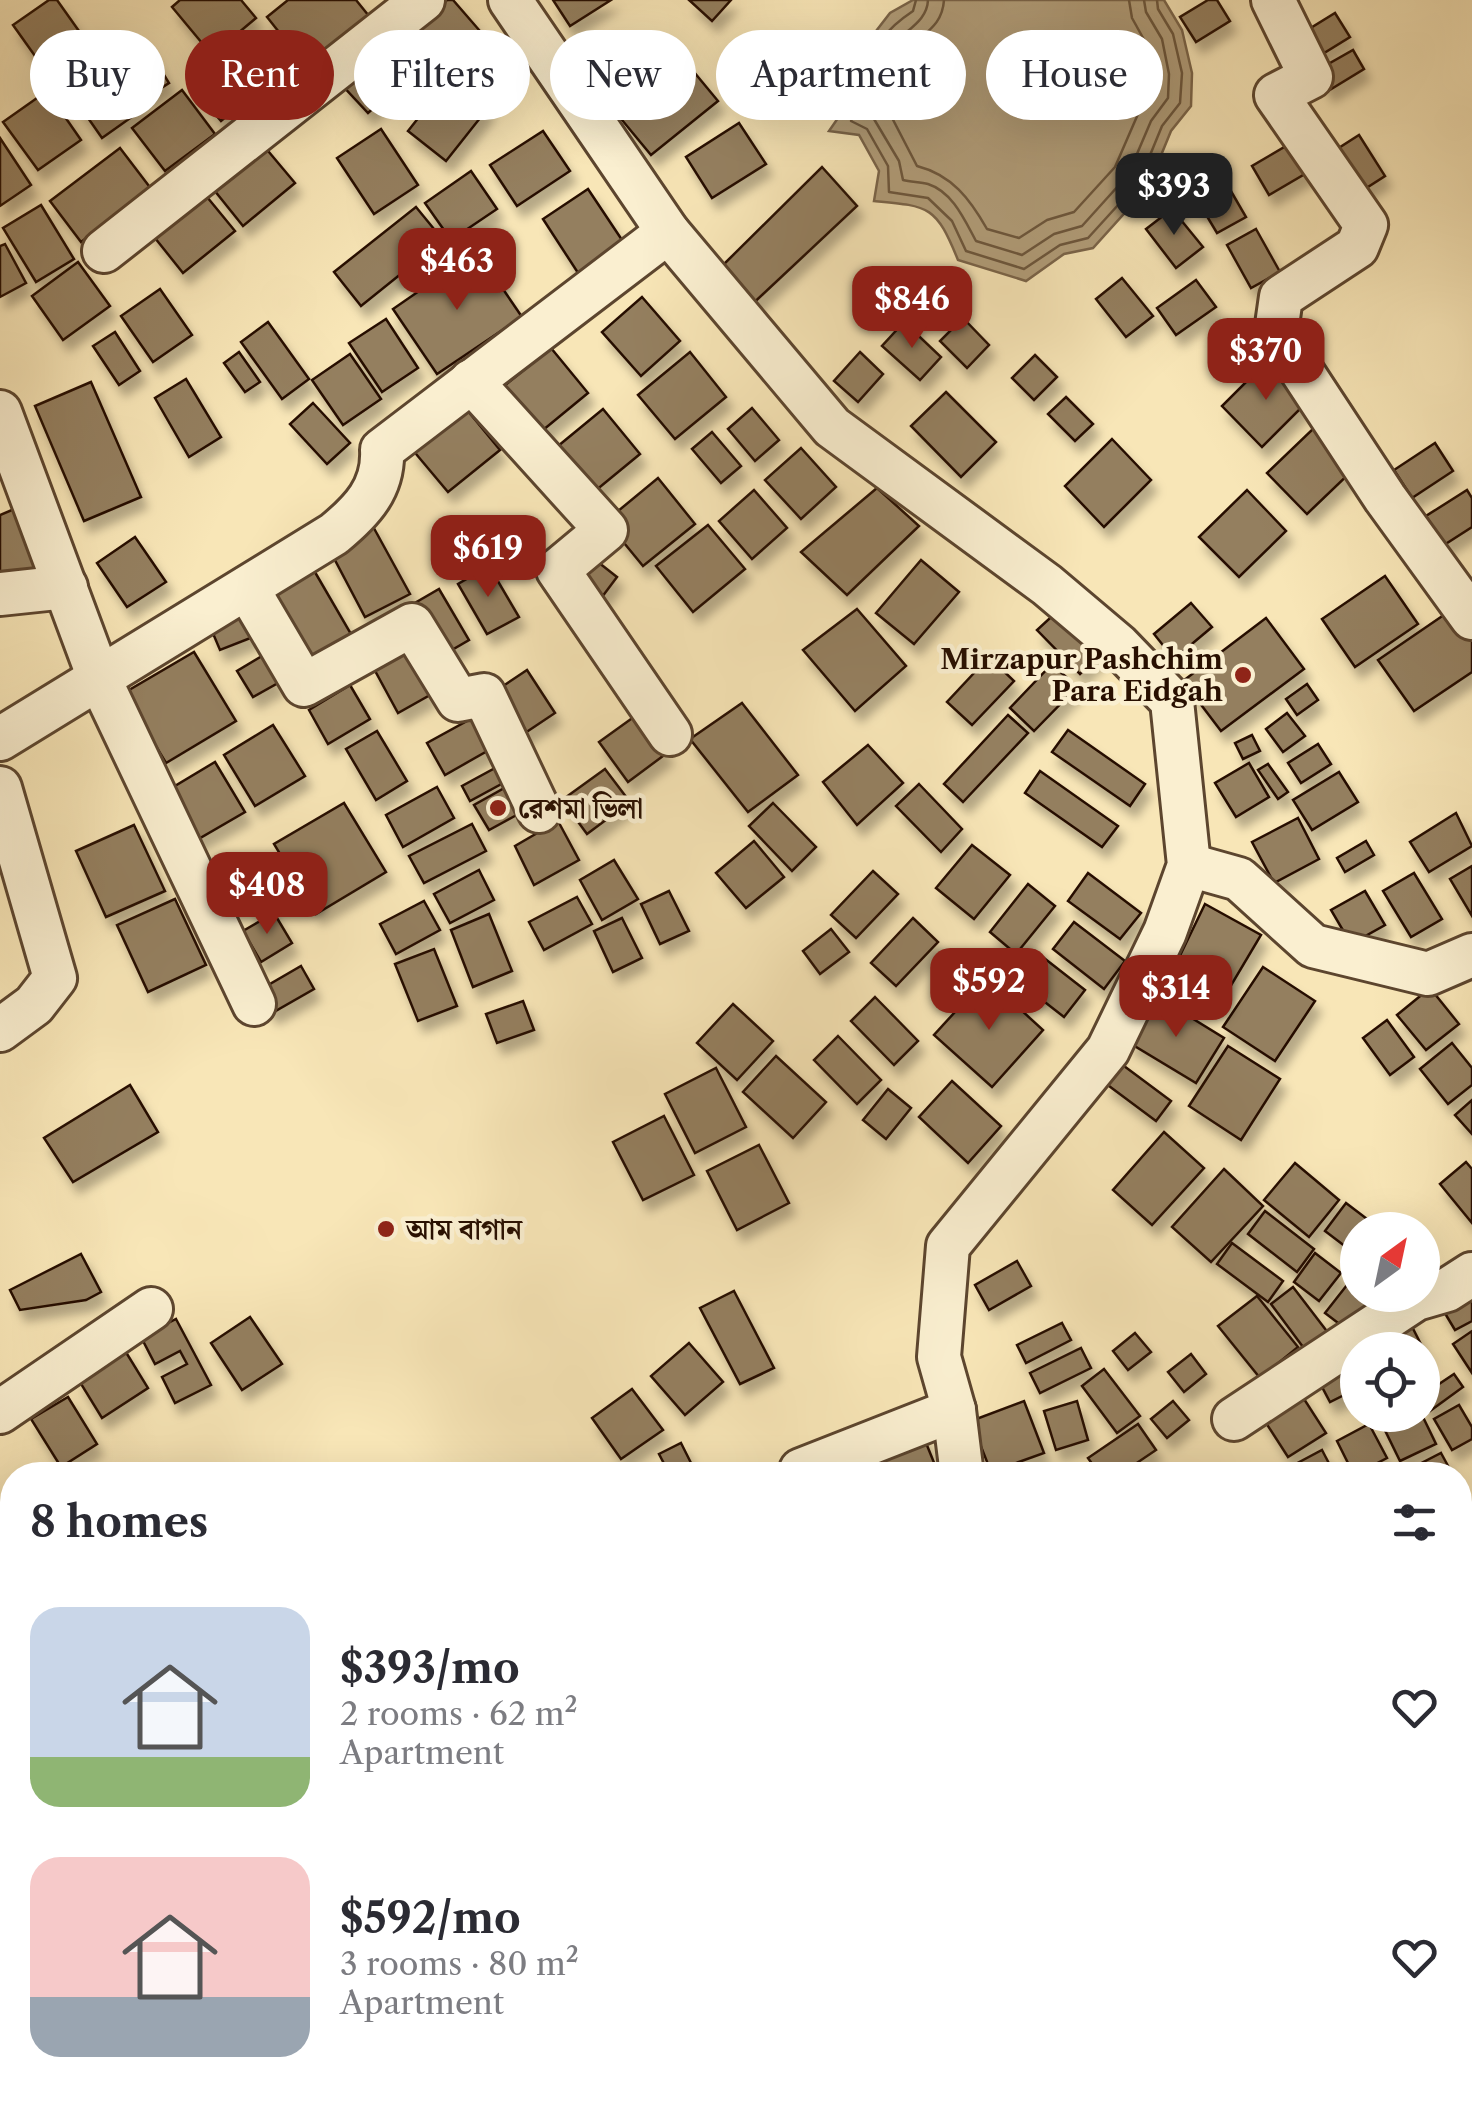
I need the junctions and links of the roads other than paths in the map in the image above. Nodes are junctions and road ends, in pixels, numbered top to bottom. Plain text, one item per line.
1 (423, 0) edge
2 (510, 0) edge
3 (1274, 0) edge
4 (668, 232) junction
5 (104, 251) dead end
6 (471, 381) junction
7 (0, 412) edge
8 (66, 587) junction
9 (247, 588) junction
10 (0, 594) edge
11 (1472, 618) edge
12 (99, 678) junction
13 (670, 734) dead end
14 (0, 739) edge
15 (0, 788) edge
16 (539, 812) dead end
17 (1189, 865) junction
18 (1472, 955) edge
19 (254, 1004) dead end
20 (0, 1030) edge
21 (1472, 1274) edge
22 (151, 1309) dead end
23 (954, 1410) junction
24 (0, 1412) edge
25 (1234, 1419) dead end
26 (821, 1462) edge
27 (960, 1462) edge

1 - 5 street
2 - 4 street
3 - 11 street
4 - 6 street
4 - 17 street
6 - 9 street
6 - 13 street
7 - 8 street
8 - 10 street
8 - 12 street
9 - 12 street
9 - 16 street
12 - 14 street
12 - 19 street
15 - 20 street
17 - 18 street
17 - 23 street
21 - 25 street
22 - 24 street
23 - 26 street
23 - 27 street

